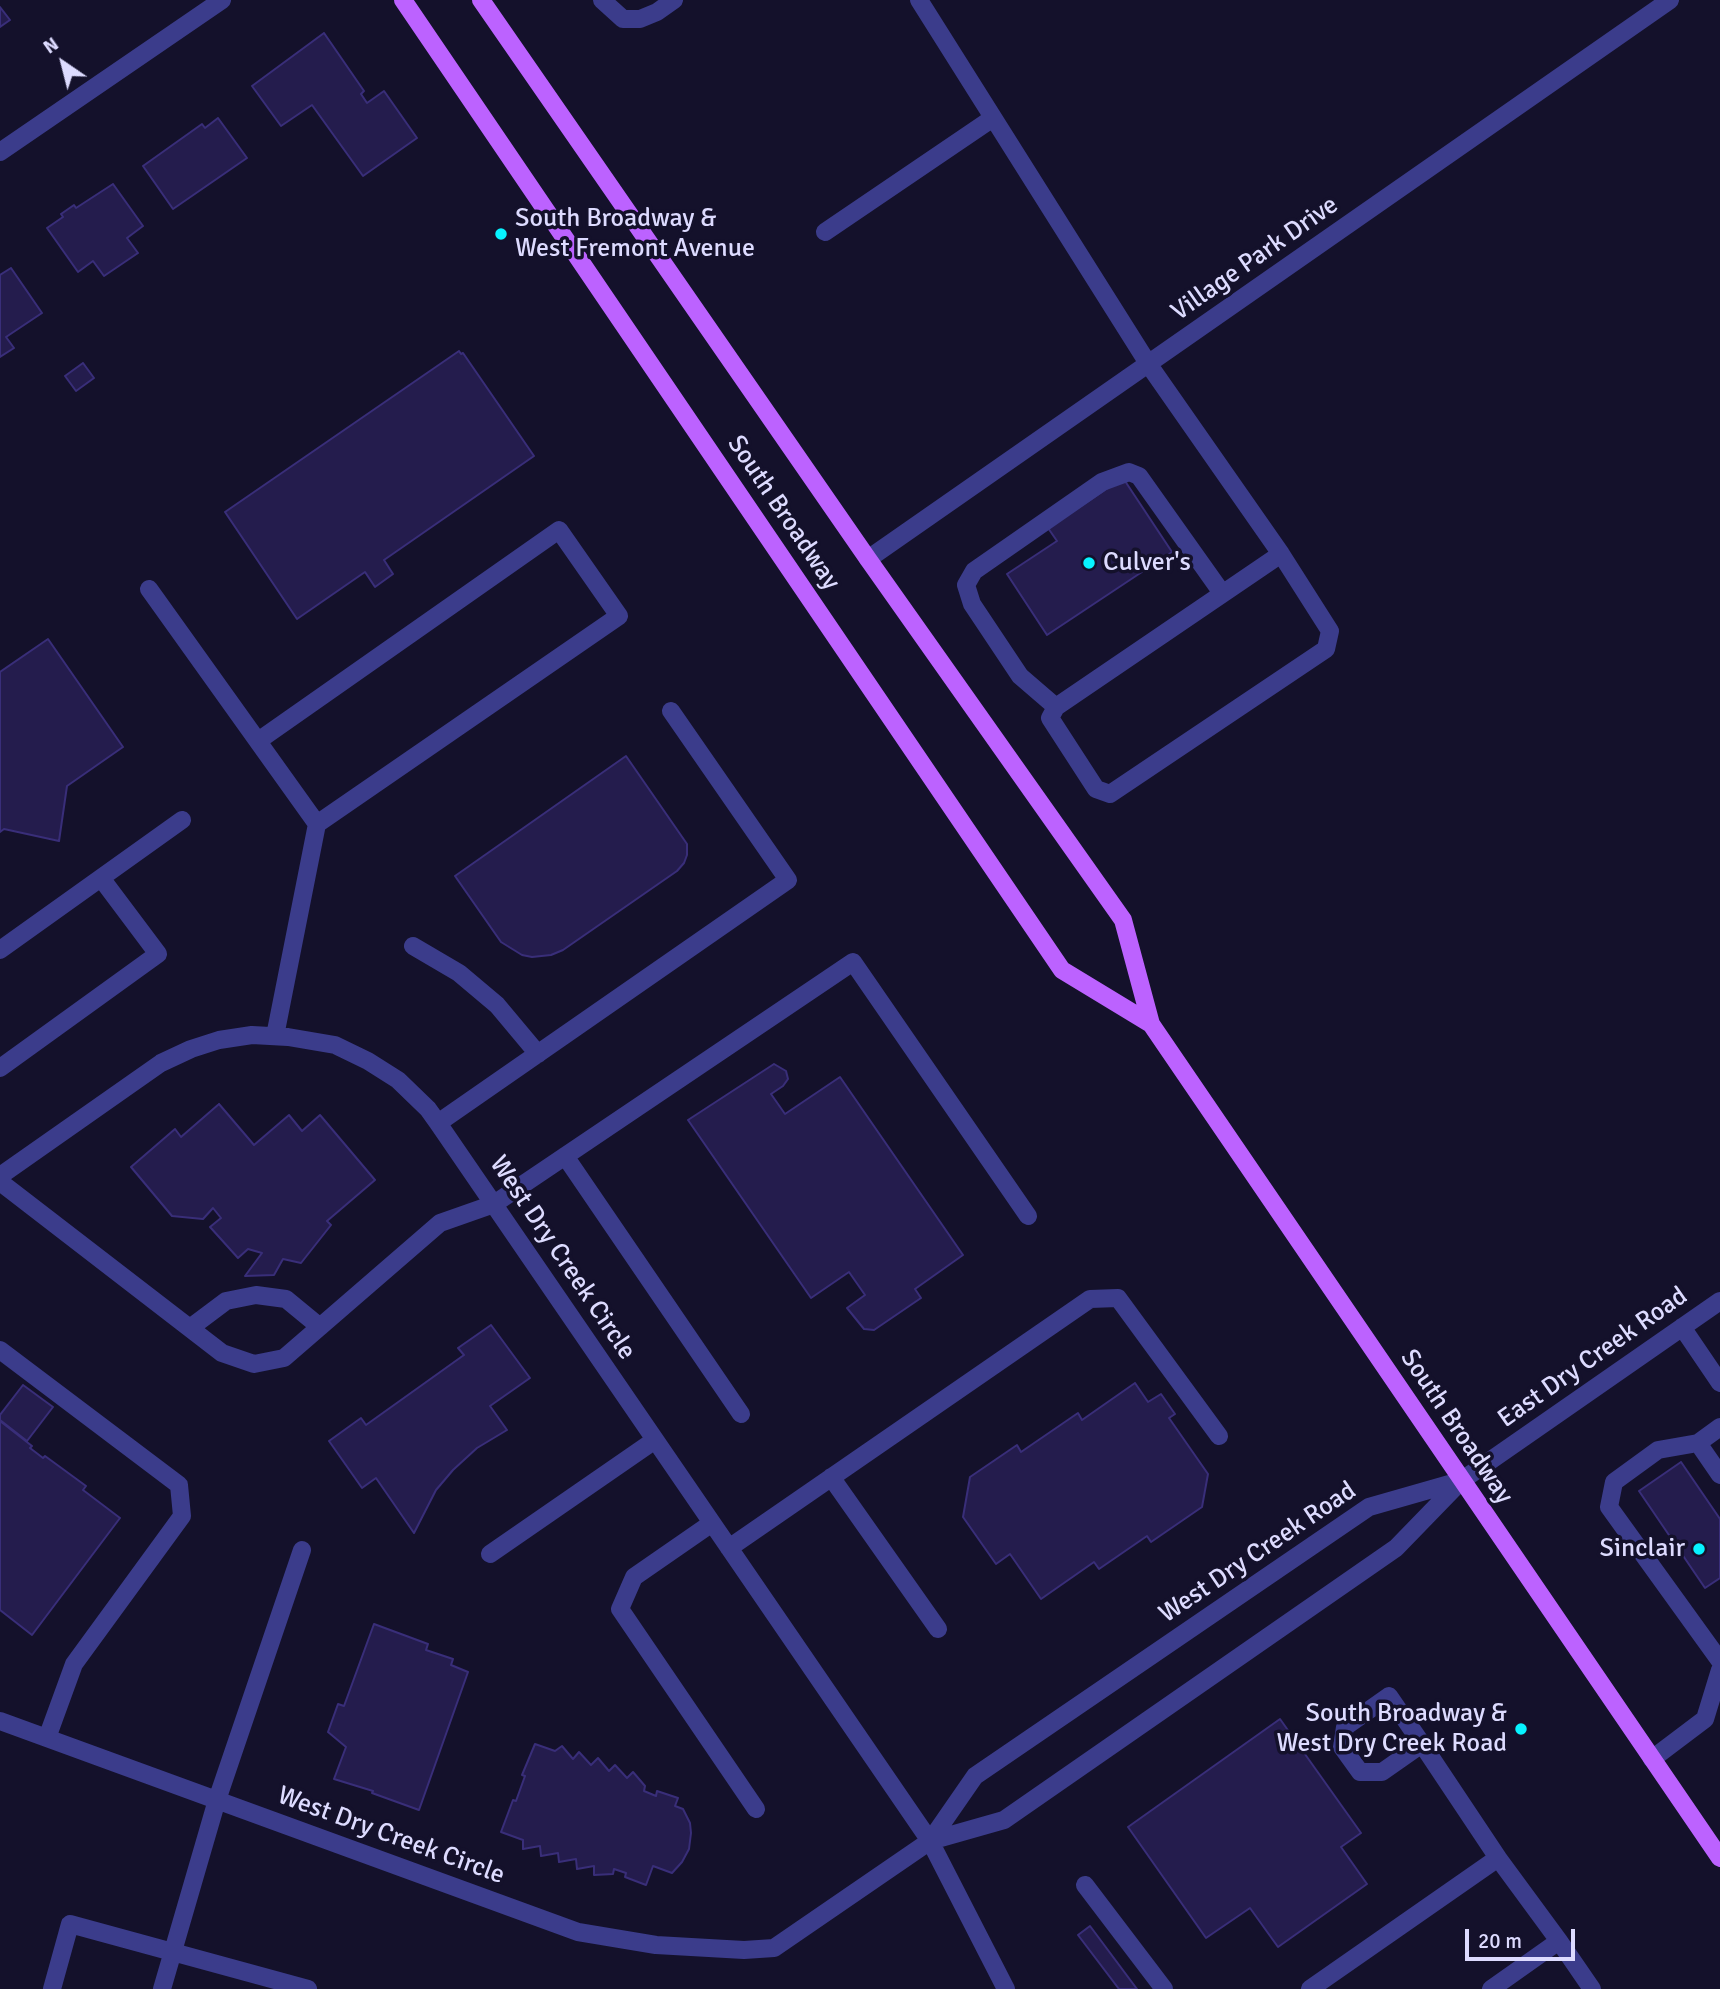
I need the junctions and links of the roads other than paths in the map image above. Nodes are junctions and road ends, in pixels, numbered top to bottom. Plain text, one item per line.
1 (222, 0) edge
2 (403, 0) edge
3 (481, 0) edge
4 (602, 0) edge
5 (674, 0) edge
6 (919, 0) edge
7 (1670, 0) edge
8 (993, 118) junction
9 (0, 152) edge
10 (825, 232) dead end
11 (1149, 365) junction
12 (1281, 554) junction
13 (869, 559) junction
14 (149, 589) dead end
15 (1222, 593) junction
16 (1056, 707) junction
17 (671, 711) dead end
18 (258, 741) junction
19 (182, 820) dead end
20 (317, 824) junction
21 (102, 877) junction
22 (413, 946) dead end
23 (0, 950) edge
24 (1151, 1024) junction
25 (275, 1036) junction
26 (538, 1054) junction
27 (0, 1068) edge
28 (438, 1123) junction
29 (565, 1156) junction
30 (0, 1176) edge
31 (0, 1182) edge
32 (494, 1204) junction
33 (1028, 1216) dead end
34 (1720, 1301) edge
35 (320, 1327) junction
36 (1682, 1327) junction
37 (190, 1328) junction
38 (0, 1350) edge
39 (1720, 1383) edge
40 (741, 1414) dead end
41 (1720, 1427) edge
42 (1219, 1436) dead end
43 (656, 1440) junction
44 (1698, 1443) junction
45 (1720, 1475) edge
46 (831, 1477) junction
47 (1461, 1481) junction
48 (712, 1523) junction
49 (729, 1548) junction
50 (302, 1550) dead end
51 (490, 1554) dead end
52 (938, 1629) dead end
53 (1720, 1661) edge
54 (1720, 1670) edge
55 (1712, 1716) edge
56 (0, 1721) edge
57 (47, 1738) junction
58 (1422, 1744) junction
59 (1652, 1759) junction
60 (217, 1800) junction
61 (756, 1809) dead end
62 (930, 1841) junction
63 (1498, 1858) junction
64 (1720, 1858) edge
65 (1084, 1885) dead end
66 (1559, 1941) junction
67 (774, 1948) joint
68 (172, 1952) junction
69 (267, 1984) edge
70 (52, 1989) edge
71 (162, 1989) edge
72 (308, 1989) edge
73 (1006, 1989) edge
74 (1164, 1989) edge
75 (1310, 1989) edge
76 (1491, 1989) edge
77 (1592, 1989) edge

1 - 9 street
2 - 24 main road, South Broadway
3 - 13 main road, South Broadway
4 - 5 street
6 - 8 street
7 - 11 street, Village Park Drive
8 - 10 street
8 - 11 street
11 - 12 street
11 - 13 street, Village Park Drive
12 - 15 street
12 - 16 street
13 - 24 main road, South Broadway
14 - 18 street
15 - 16 street
15 - 16 street
17 - 26 street
18 - 20 street
18 - 20 street
19 - 21 street
20 - 25 street
21 - 23 street
21 - 27 street
22 - 26 street
24 - 47 main road, South Broadway
25 - 28 street, West Dry Creek Circle
25 - 30 street, West Dry Creek Circle
26 - 28 street
28 - 32 street, West Dry Creek Circle
29 - 32 street
29 - 33 street
29 - 40 street
31 - 37 street
32 - 35 street
32 - 43 street, West Dry Creek Circle
34 - 36 street, East Dry Creek Road
35 - 37 street
35 - 37 street
36 - 39 street
36 - 47 street, East Dry Creek Road
38 - 57 street
41 - 44 street
42 - 46 street
43 - 48 street, West Dry Creek Circle
43 - 51 street
44 - 45 street
44 - 53 street
46 - 49 street
46 - 52 street
47 - 59 main road, South Broadway
47 - 62 street, West Dry Creek Road
47 - 62 street, West Dry Creek Road
48 - 49 street, West Dry Creek Circle
48 - 61 street
49 - 62 street, West Dry Creek Circle
50 - 60 street
54 - 55 street
55 - 59 street
56 - 57 street, West Dry Creek Circle
57 - 60 street, West Dry Creek Circle
58 - 58 street
58 - 63 street
59 - 64 main road, South Broadway
60 - 67 street, West Dry Creek Circle
60 - 68 street
62 - 67 street, West Dry Creek Road
62 - 73 street, West Dry Creek Circle
63 - 66 street
63 - 75 street
65 - 74 street
66 - 76 street
66 - 77 street
68 - 69 street
68 - 70 street
68 - 71 street
69 - 72 street

